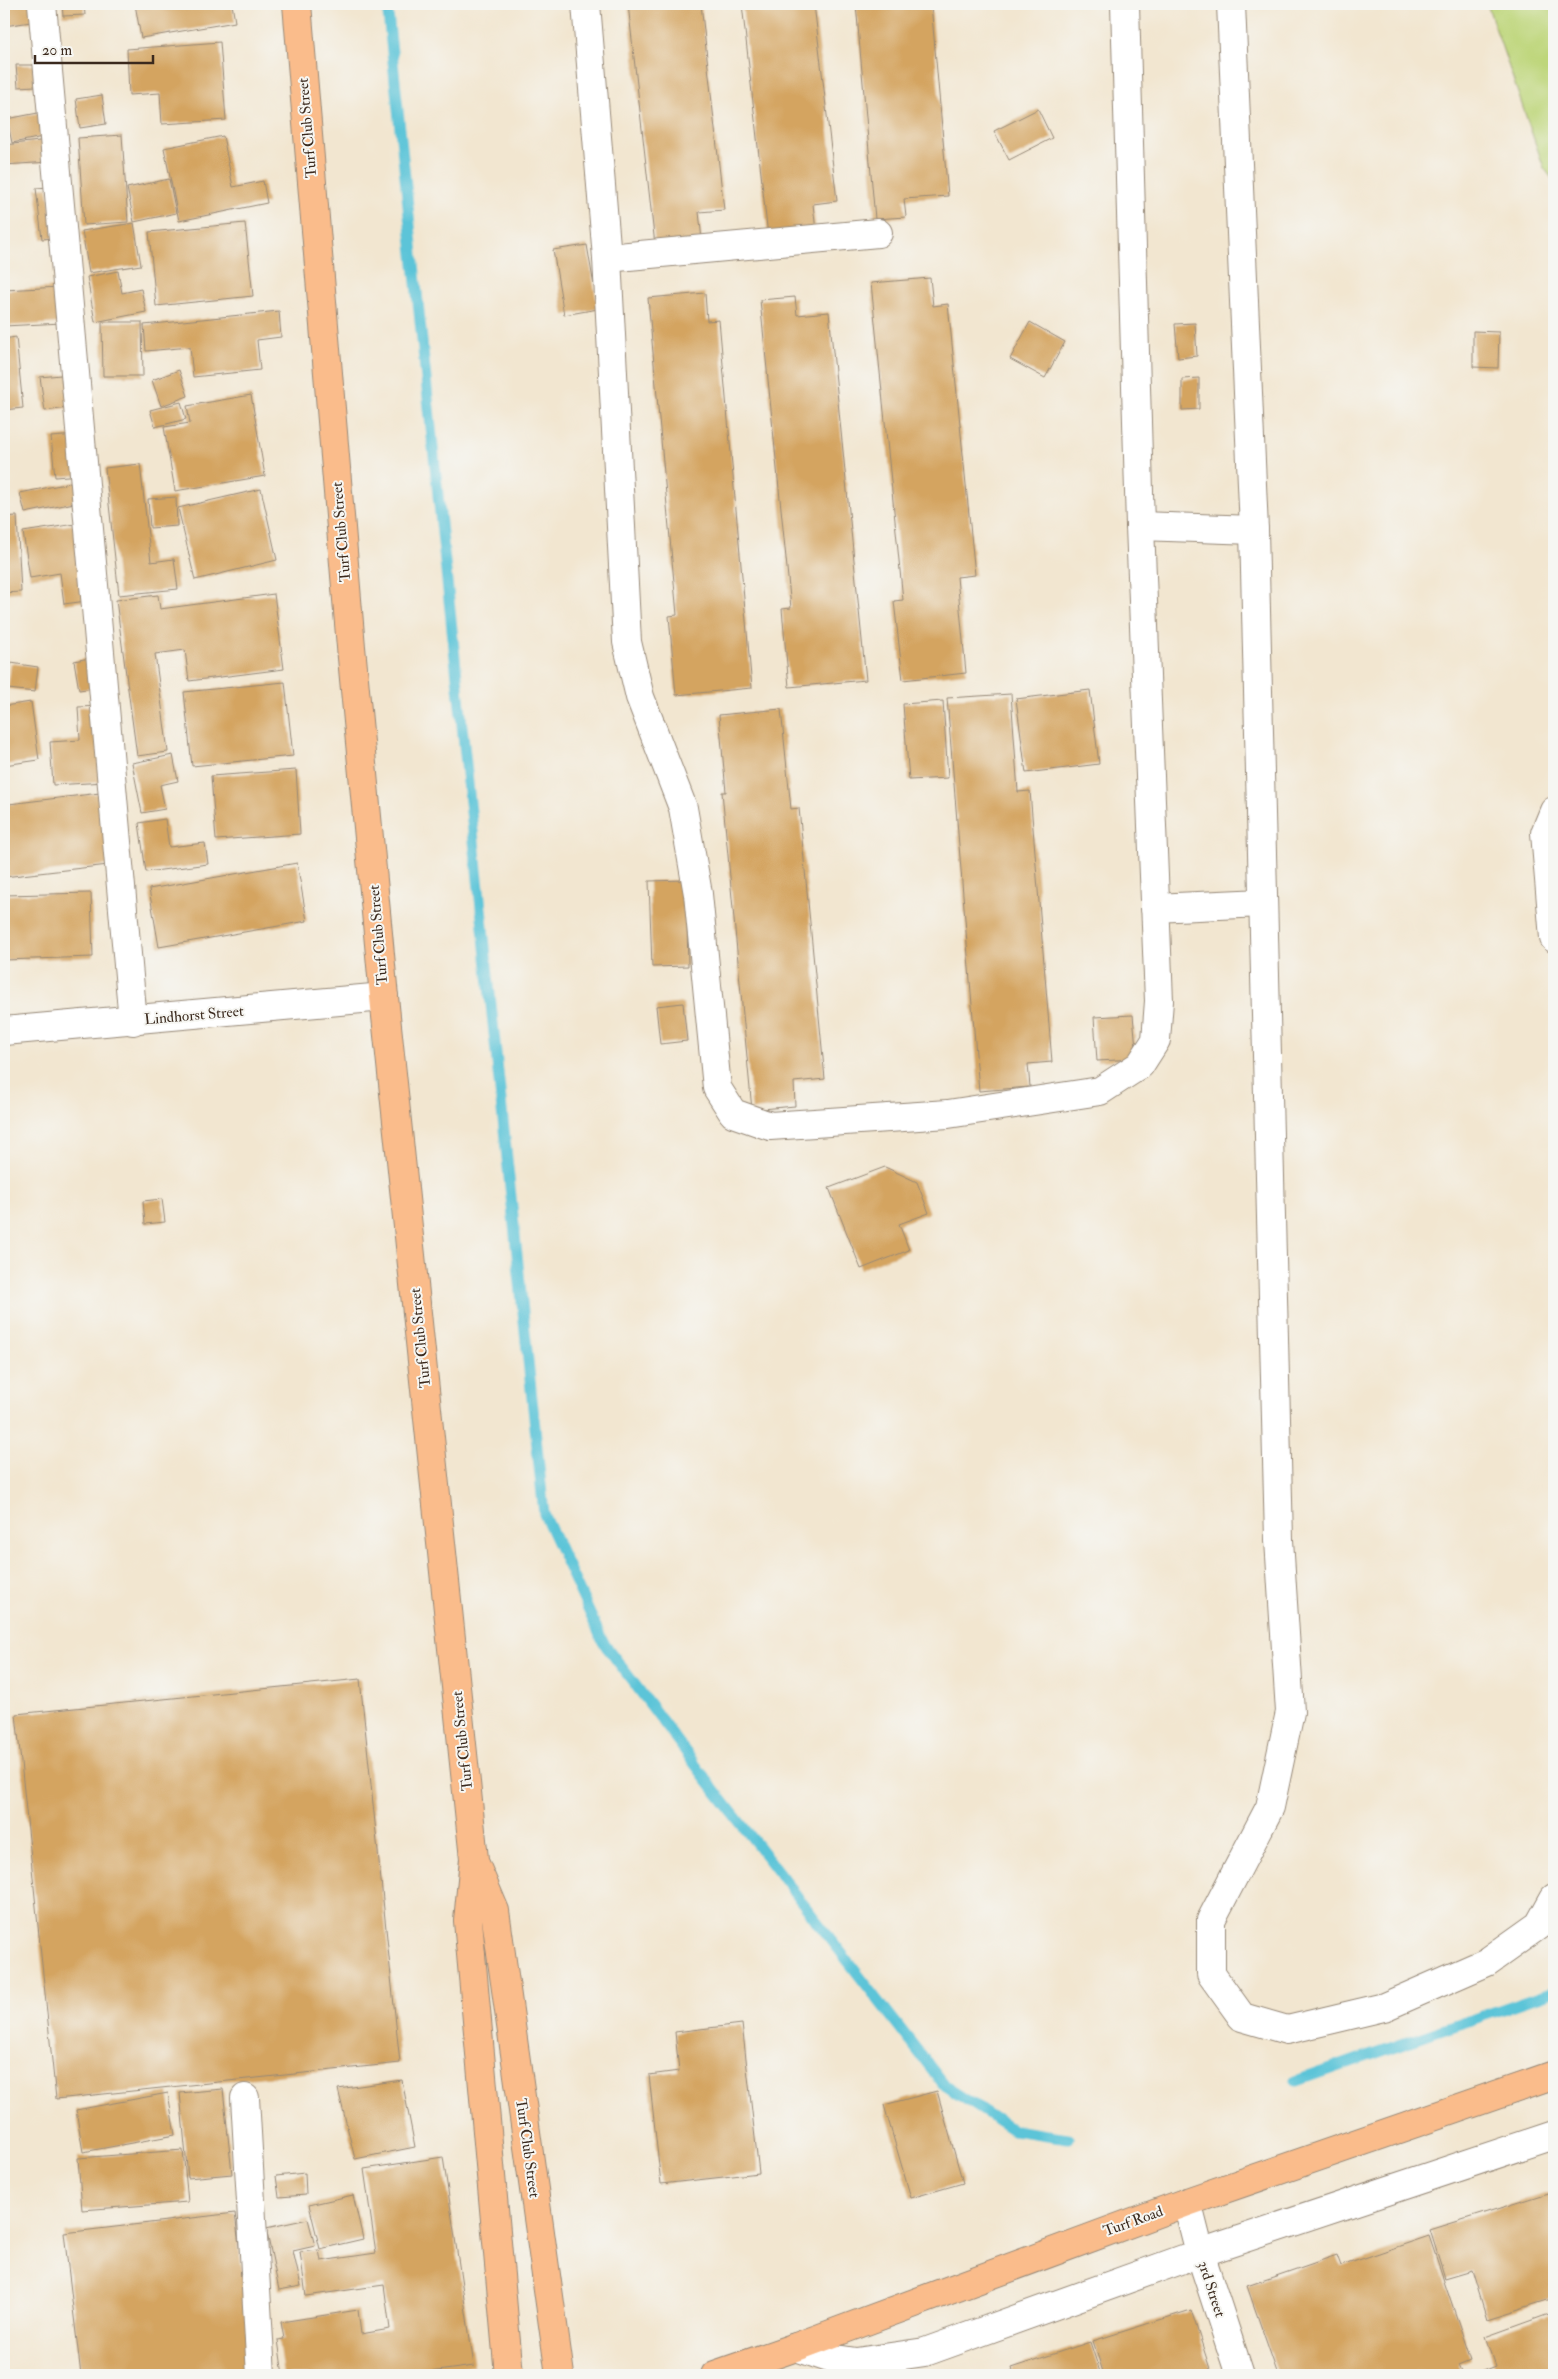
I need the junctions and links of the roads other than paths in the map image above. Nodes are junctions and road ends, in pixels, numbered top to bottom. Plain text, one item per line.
1 (42, 4) edge
2 (297, 4) edge
3 (586, 4) edge
4 (1125, 4) edge
5 (1231, 4) edge
6 (878, 233) dead end
7 (607, 258) junction
8 (1140, 526) junction
9 (1254, 530) junction
10 (1554, 811) edge
11 (1262, 903) junction
12 (1156, 908) junction
13 (1554, 938) edge
14 (384, 996) junction
15 (133, 1020) junction
16 (4, 1031) edge
17 (475, 1865) junction
18 (1554, 1898) edge
19 (1554, 2075) edge
20 (245, 2098) dead end
21 (1554, 2135) edge
22 (1187, 2202) junction
23 (1200, 2253) junction
24 (796, 2347) junction
25 (764, 2367) edge
26 (261, 2375) edge
27 (509, 2375) edge
28 (560, 2375) edge
29 (715, 2375) edge
30 (1240, 2375) edge

1 - 15 street
2 - 14 main road, Turf Club Street
3 - 7 street
4 - 8 street
5 - 9 street
6 - 7 street
7 - 12 street
8 - 9 street
8 - 12 street
9 - 11 street
10 - 13 street
11 - 12 street
11 - 18 street
14 - 15 street, Lindhorst Street
14 - 17 main road, Turf Club Street
15 - 16 street, Lindhorst Street
17 - 27 main road, Turf Club Street
17 - 28 main road, Turf Club Street
19 - 22 main road, Turf Road
20 - 26 street
21 - 23 street
22 - 23 street, 3rd Street
22 - 24 main road, Turf Road
23 - 24 street
23 - 30 street, 3rd Street
24 - 25 main road, Turf Road
25 - 29 main road, Turf Road

